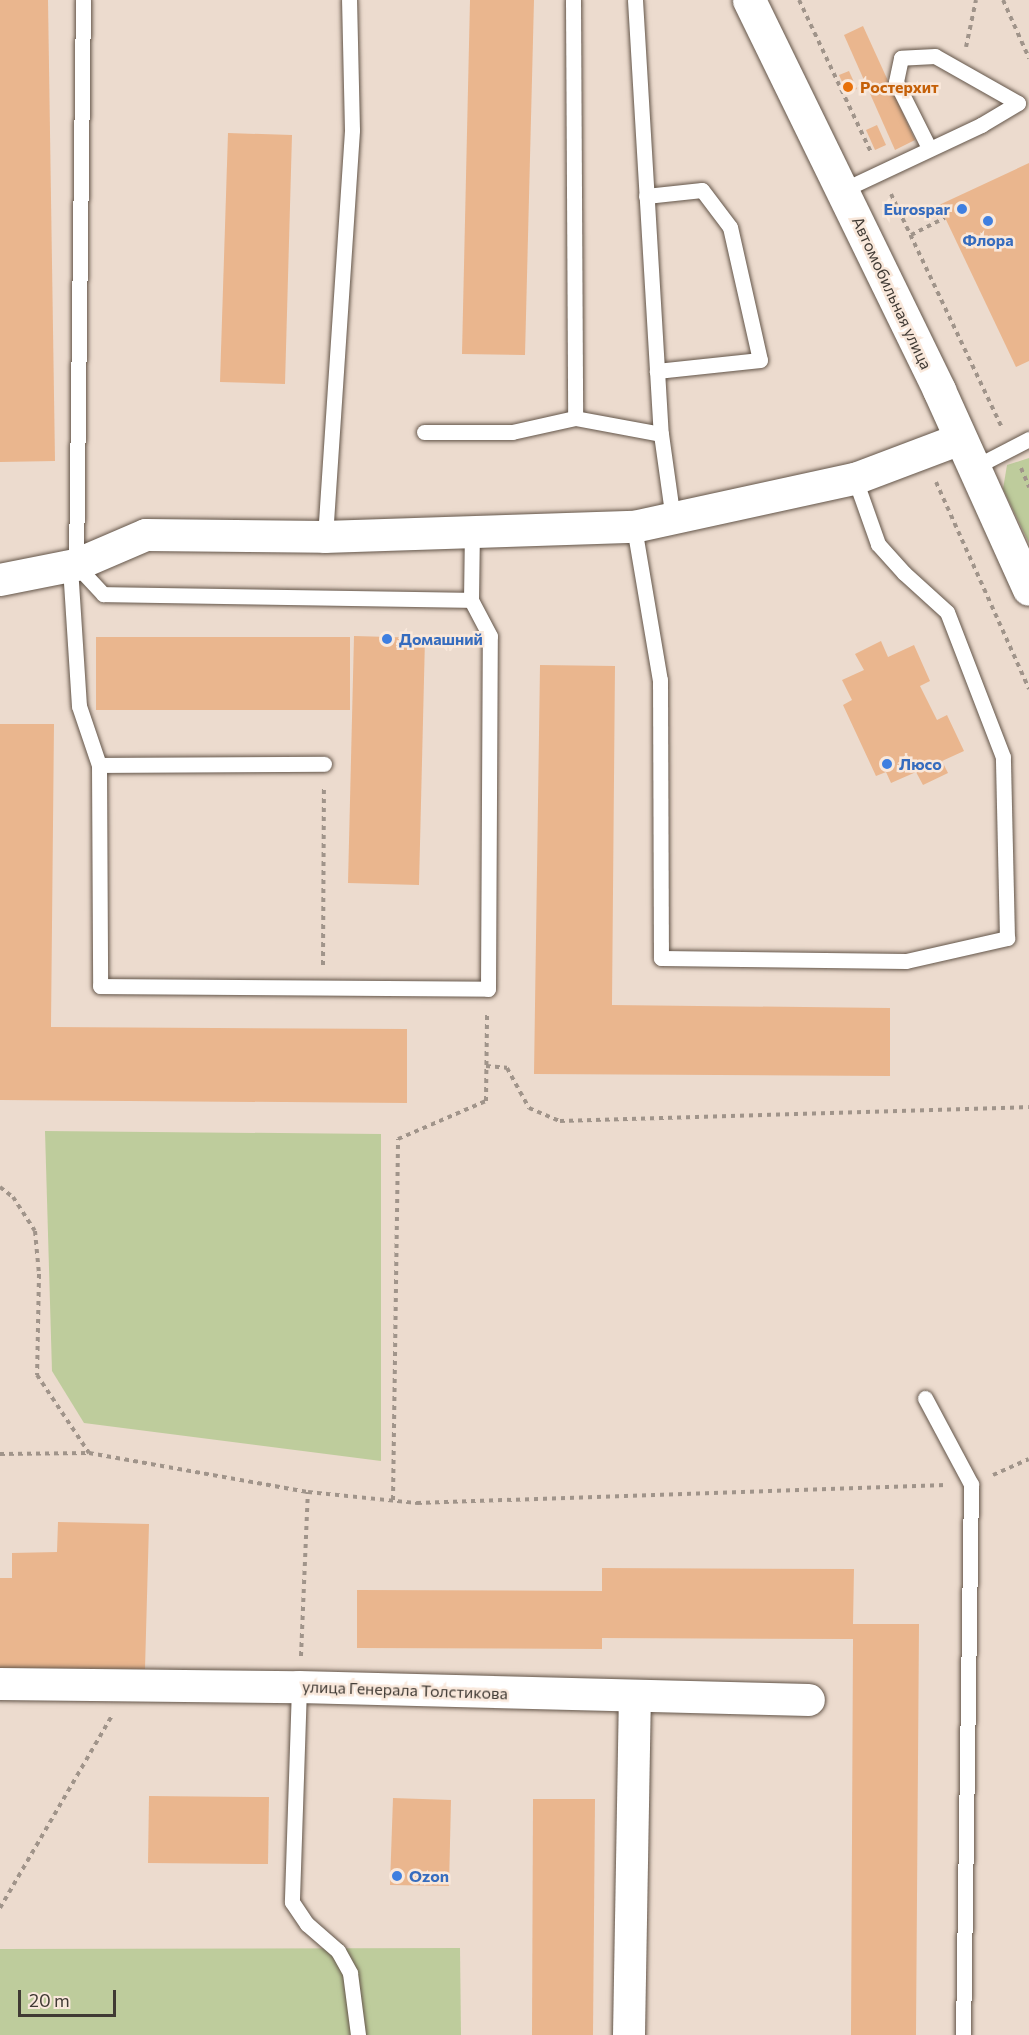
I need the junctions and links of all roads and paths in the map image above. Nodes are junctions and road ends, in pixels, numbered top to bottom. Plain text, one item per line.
1 (83, 0) edge
2 (350, 0) edge
3 (573, 0) edge
4 (635, 0) edge
5 (749, 0) edge
6 (799, 0) edge
7 (976, 0) edge
8 (1003, 0) edge
9 (1029, 58) edge
10 (961, 71) junction
11 (929, 148) junction
12 (880, 172) junction
13 (843, 190) junction
14 (646, 196) junction
15 (945, 218) dead end
16 (912, 234) junction
17 (657, 371) junction
18 (575, 418) junction
19 (424, 432) dead end
20 (661, 434) junction
21 (1029, 439) edge
22 (1011, 446) junction
23 (968, 453) junction
24 (924, 455) junction
25 (855, 479) junction
26 (1029, 487) edge
27 (673, 519) junction
28 (634, 527) junction
29 (472, 530) junction
30 (325, 537) junction
31 (72, 566) junction
32 (0, 580) edge
33 (1029, 589) edge
34 (471, 600) junction
35 (1029, 689) edge
36 (324, 764) joint
37 (99, 765) junction
38 (322, 987) junction
39 (488, 989) junction
40 (486, 1066) junction
41 (1029, 1107) edge
42 (0, 1187) edge
43 (925, 1398) dead end
44 (89, 1453) junction
45 (0, 1454) edge
46 (1029, 1459) edge
47 (971, 1485) junction
48 (308, 1492) junction
49 (393, 1500) junction
50 (0, 1684) edge
51 (130, 1685) junction
52 (299, 1687) junction
53 (635, 1697) junction
54 (809, 1700) dead end
55 (0, 1908) edge
56 (358, 2035) edge
57 (629, 2035) edge
58 (963, 2035) edge

1 - 31 lane
2 - 30 lane
3 - 18 lane
4 - 14 lane
5 - 13 street, Автомобильная улица
6 - 12 path
7 - 10 path
8 - 9 path
10 - 11 lane
10 - 11 lane
11 - 12 lane
12 - 13 lane
12 - 16 path
13 - 23 street, Автомобильная улица
14 - 17 lane
14 - 17 lane
15 - 16 path
16 - 22 path
17 - 20 lane
18 - 19 lane
18 - 20 lane
20 - 27 lane
21 - 22 lane
22 - 23 lane
22 - 26 path
23 - 24 street
23 - 33 street, Автомобильная улица
24 - 25 street
24 - 35 path
25 - 27 street
25 - 28 lane
27 - 28 street
28 - 29 street
29 - 30 street
29 - 34 lane
30 - 31 street
31 - 32 street
31 - 34 lane
31 - 37 lane
34 - 39 lane
36 - 37 lane
36 - 38 path
37 - 38 lane
38 - 39 lane
39 - 40 path
40 - 41 path
40 - 49 path
42 - 44 path
43 - 47 lane
44 - 45 path
44 - 48 path
46 - 47 path
47 - 49 path
47 - 58 lane
48 - 49 path
48 - 52 path
50 - 51 street, улица Генерала Толстикова
51 - 52 street, улица Генерала Толстикова
51 - 55 path
52 - 53 street, улица Генерала Толстикова
52 - 56 lane
53 - 54 street, улица Генерала Толстикова
53 - 57 street

